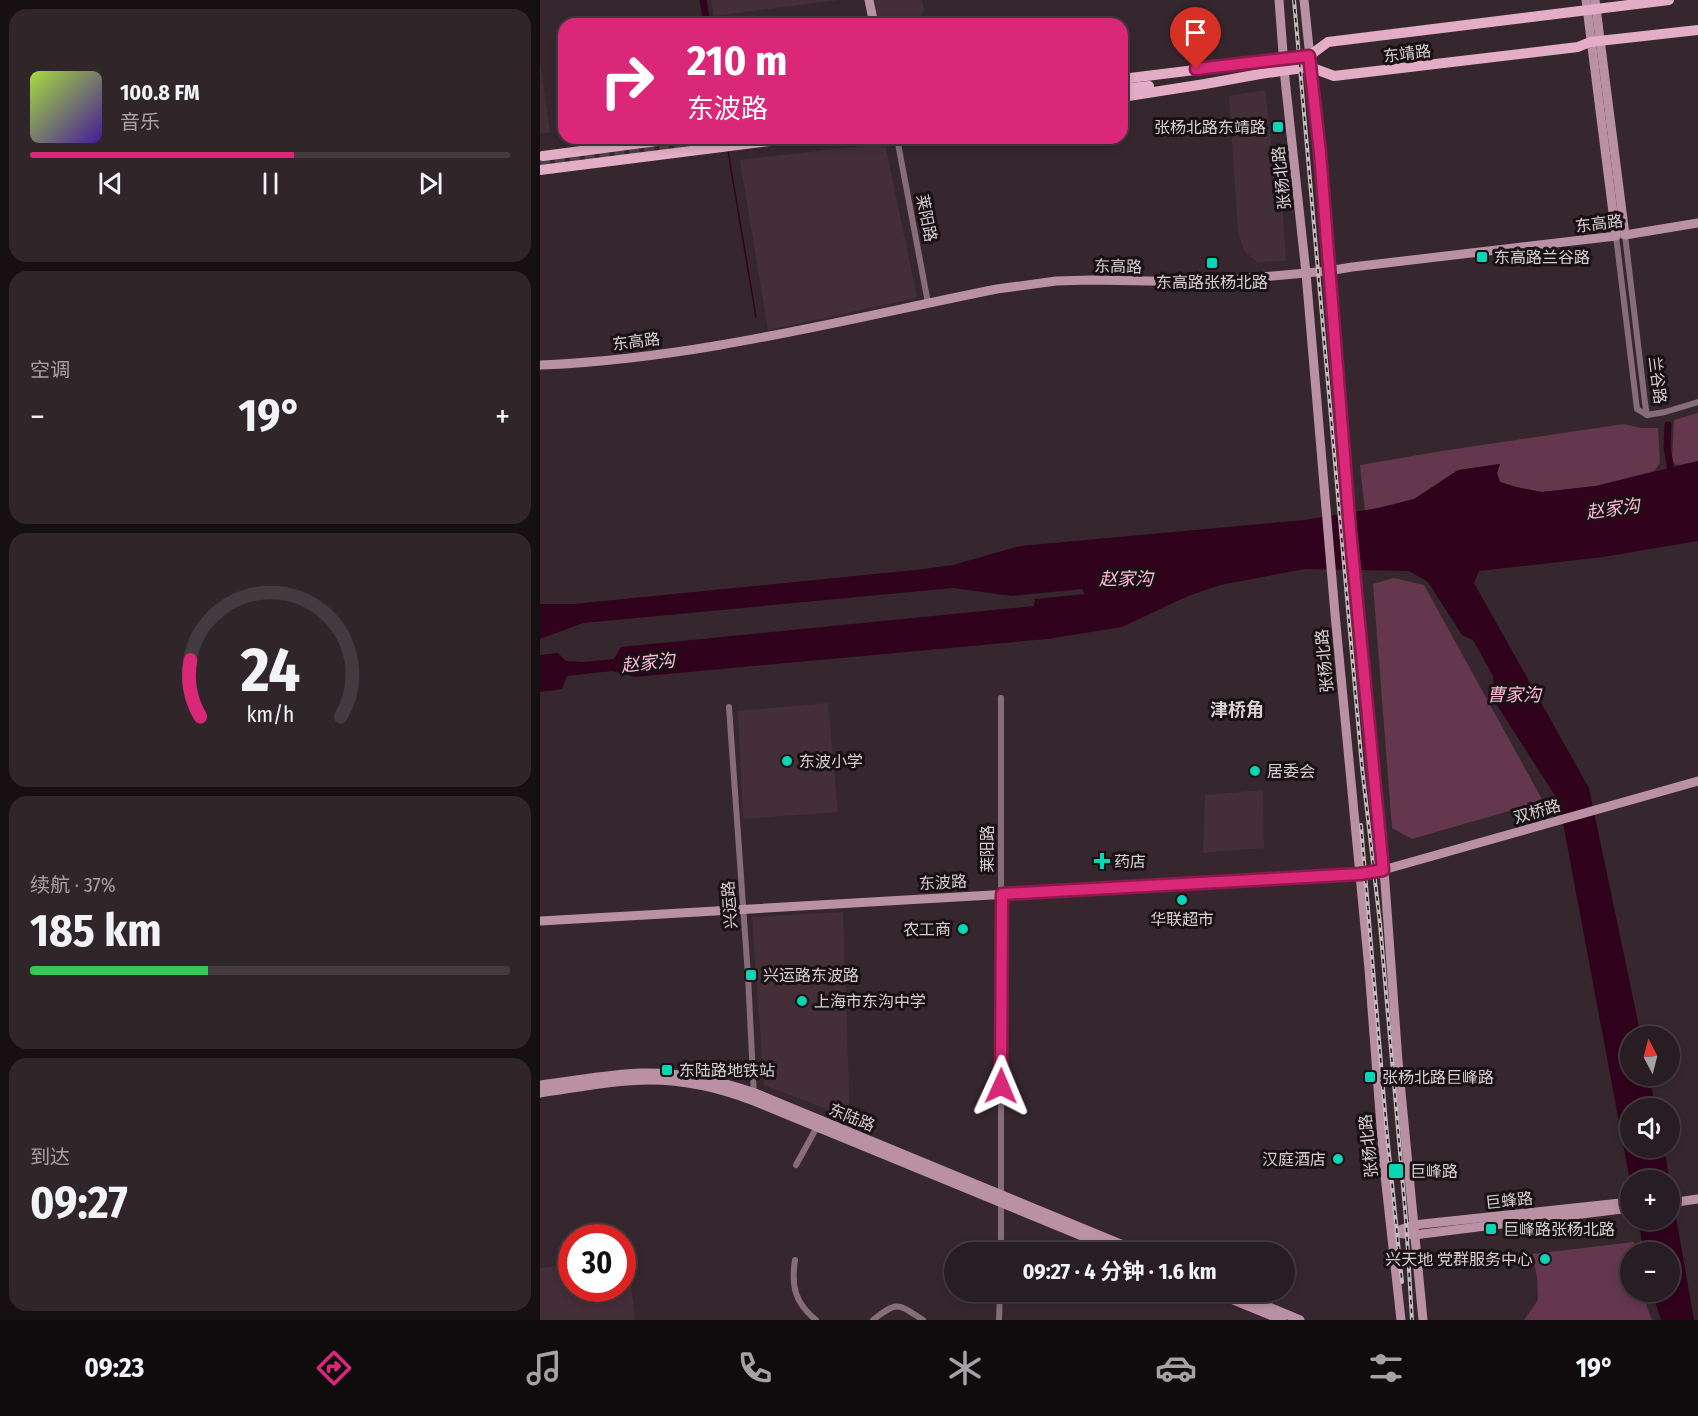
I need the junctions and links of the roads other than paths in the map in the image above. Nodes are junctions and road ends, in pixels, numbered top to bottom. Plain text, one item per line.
1 (869, 0) edge
2 (1279, 0) edge
3 (1304, 0) edge
4 (1669, 0) edge
5 (1591, 5) edge
6 (873, 18) edge
7 (1698, 30) edge
8 (1595, 42) junction
9 (1310, 62) junction
10 (1284, 65) junction
11 (1260, 74) junction
12 (1128, 78) edge
13 (1128, 88) edge
14 (1128, 96) edge
15 (604, 144) edge
16 (625, 144) edge
17 (746, 144) edge
18 (898, 144) edge
19 (542, 153) edge
20 (540, 170) edge
21 (1698, 224) edge
22 (1621, 236) junction
23 (1328, 271) junction
24 (1306, 273) junction
25 (928, 303) junction
26 (540, 365) edge
27 (1698, 402) edge
28 (1002, 698) dead end
29 (729, 707) dead end
30 (1698, 781) edge
31 (1383, 870) junction
32 (1360, 874) junction
33 (1002, 894) junction
34 (743, 909) junction
35 (540, 921) edge
36 (540, 1085) edge
37 (540, 1093) edge
38 (754, 1097) junction
39 (817, 1127) junction
40 (796, 1165) dead end
41 (1695, 1197) edge
42 (1002, 1199) junction
43 (1680, 1201) edge
44 (1620, 1205) edge
45 (1612, 1207) junction
46 (1620, 1207) edge
47 (1414, 1230) junction
48 (1392, 1233) junction
49 (1001, 1242) edge
50 (1099, 1242) edge
51 (1114, 1242) edge
52 (795, 1260) dead end
53 (1000, 1302) edge
54 (1238, 1302) edge
55 (1257, 1302) edge
56 (816, 1320) edge
57 (873, 1320) edge
58 (923, 1320) edge
59 (999, 1320) edge
60 (1282, 1320) edge
61 (1300, 1320) edge
62 (1401, 1320) edge
63 (1423, 1320) edge

1 - 6 main road
2 - 10 main road, 张杨北路
3 - 9 main road
4 - 5 main road, 东靖路
5 - 8 main road, 兰谷路
5 - 9 main road, 东靖路
7 - 8 main road, 东靖路
8 - 9 main road, 东靖路
8 - 22 main road, 兰谷路
9 - 10 main road, 东靖路
9 - 23 main road
10 - 11 main road, 东靖路
10 - 12 main road, 东靖路
10 - 24 main road, 张杨北路
11 - 13 main road
11 - 14 main road, 东靖路
15 - 19 main road
16 - 19 main road
17 - 20 main road
18 - 25 street, 莱阳路
21 - 22 main road, 东高路
22 - 23 main road, 东高路
22 - 27 street, 兰谷路
23 - 24 main road, 东高路
23 - 31 main road
24 - 25 main road, 东高路
24 - 32 main road, 张杨北路
25 - 26 main road, 东高路
28 - 33 street, 莱阳路
29 - 34 street, 兴运路
30 - 31 main road, 双桥路
31 - 32 main road, 东波路
31 - 47 main road
32 - 33 main road, 东波路
32 - 48 main road, 张杨北路
33 - 34 main road, 东波路
33 - 42 street, 莱阳路
34 - 35 main road, 东波路
34 - 38 street, 兴运路
36 - 38 main road, 东陆路
37 - 38 main road, 东陆路
38 - 39 main road, 东陆路
38 - 42 main road, 东陆路
39 - 40 street
39 - 42 main road, 东陆路
41 - 43 main road
42 - 49 street, 莱阳路
42 - 50 main road, 东陆路
42 - 51 main road, 东陆路
44 - 45 main road
45 - 46 main road
45 - 47 main road
47 - 48 main road
47 - 63 main road
48 - 62 main road, 张杨北路
52 - 56 street
53 - 59 street
54 - 60 main road
55 - 61 main road
57 - 58 street

